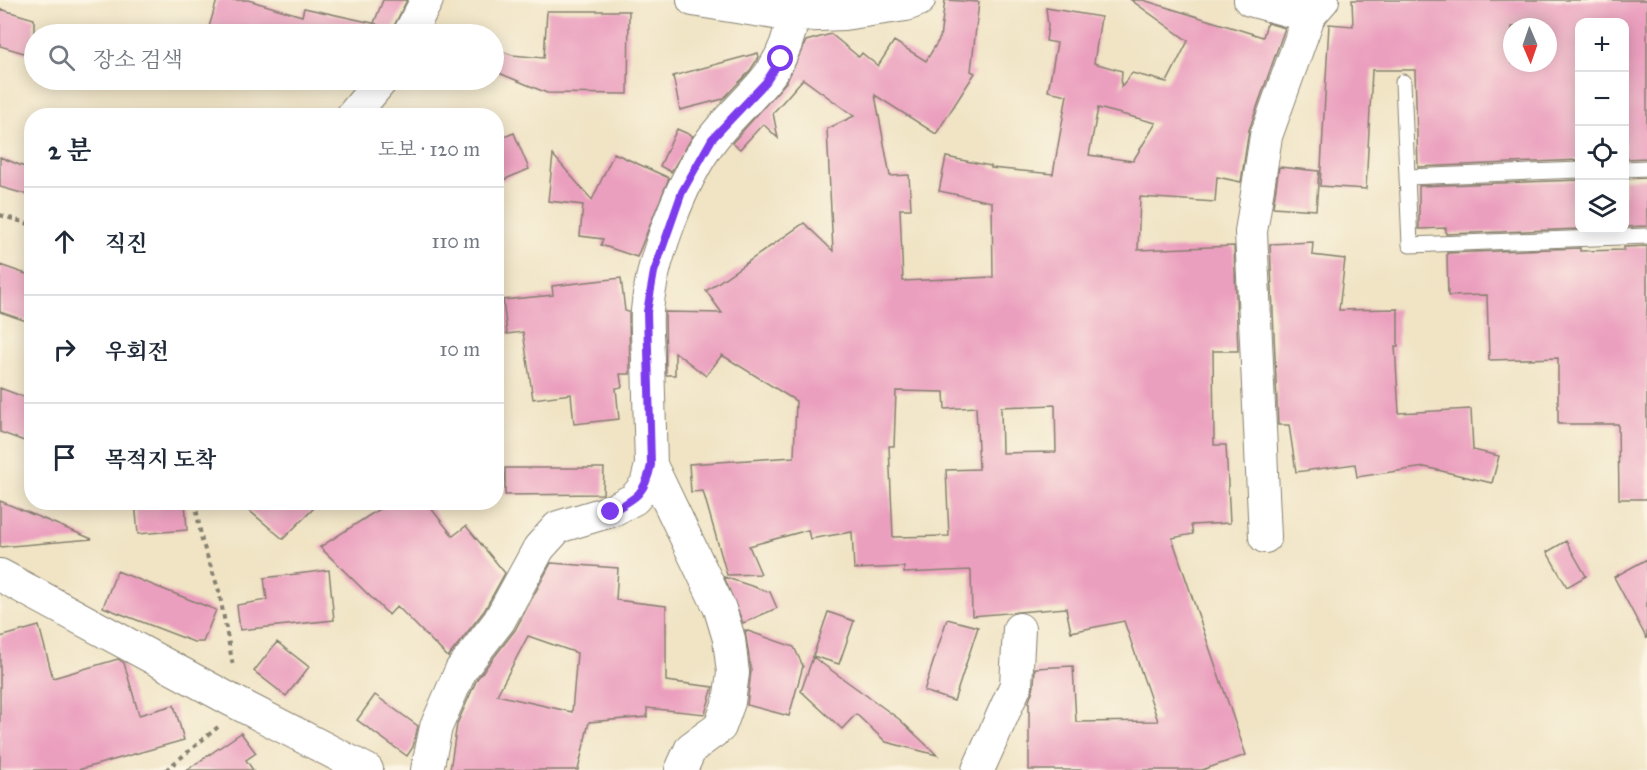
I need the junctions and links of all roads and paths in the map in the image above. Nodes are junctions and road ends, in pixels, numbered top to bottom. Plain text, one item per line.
1 (427, 0) edge
2 (693, 0) edge
3 (919, 0) edge
4 (1250, 0) edge
5 (1316, 8) edge
6 (793, 16) junction
7 (414, 24) edge
8 (1403, 82) dead end
9 (374, 90) edge
10 (359, 108) edge
11 (1647, 168) edge
12 (1629, 169) edge
13 (1575, 170) edge
14 (1407, 177) junction
15 (0, 215) edge
16 (24, 222) edge
17 (1647, 236) edge
18 (651, 465) junction
19 (196, 510) edge
20 (1264, 537) dead end
21 (0, 575) edge
22 (1019, 629) dead end
23 (231, 700) junction
24 (166, 770) edge
25 (367, 770) edge
26 (427, 770) edge
27 (681, 770) edge
28 (978, 770) edge

1 - 7 street
2 - 6 street
3 - 6 street
4 - 5 street
5 - 20 street
6 - 18 street
8 - 14 lane
9 - 10 street
11 - 12 lane
13 - 14 lane
14 - 17 lane
15 - 16 path
18 - 26 street
18 - 27 street
19 - 23 path
21 - 23 street
22 - 28 street
23 - 24 path
23 - 25 street

